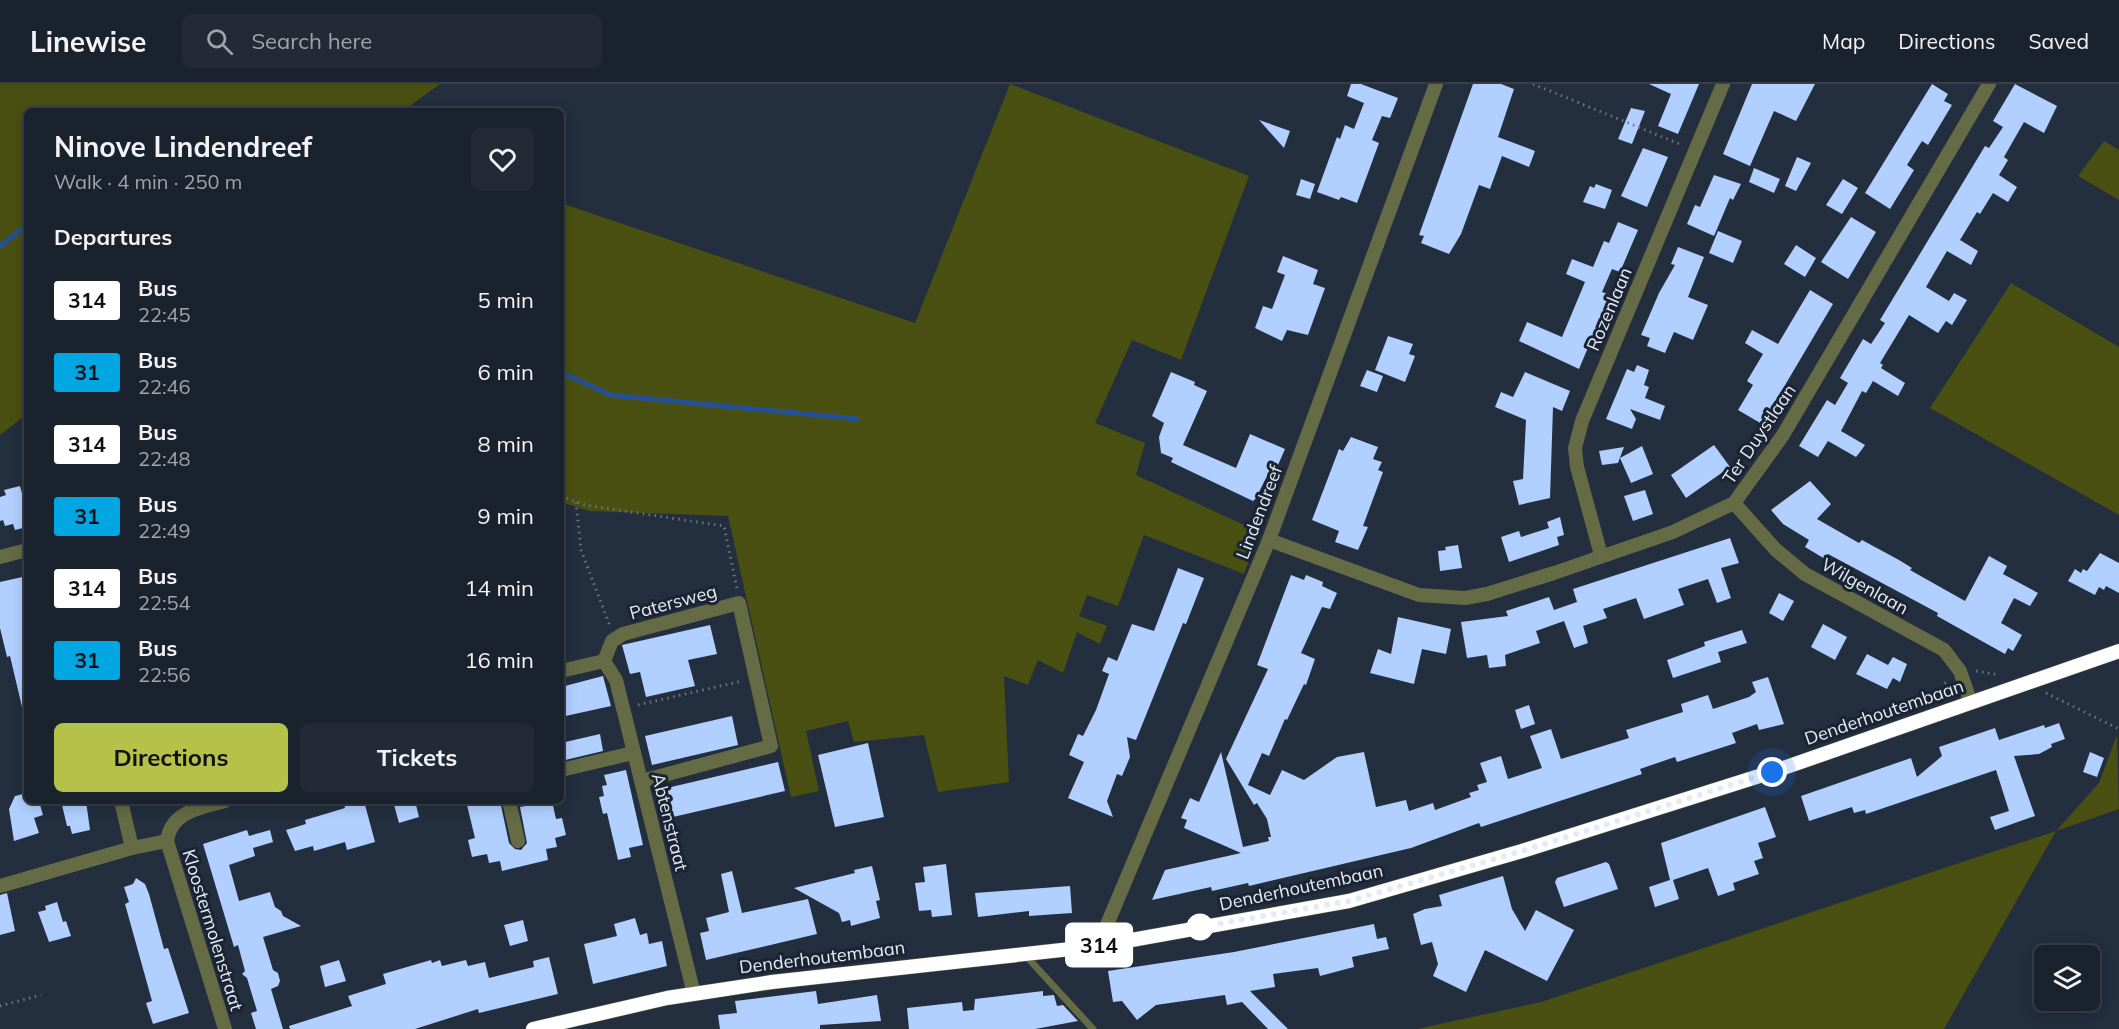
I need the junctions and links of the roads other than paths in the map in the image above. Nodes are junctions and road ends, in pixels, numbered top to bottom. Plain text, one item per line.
1 (1436, 84) edge
2 (1723, 84) edge
3 (1989, 84) edge
4 (1734, 503) junction
5 (1269, 540) junction
6 (24, 551) edge
7 (1601, 555) junction
8 (0, 557) edge
9 (2119, 651) edge
10 (604, 661) junction
11 (564, 670) edge
12 (1971, 703) junction
13 (633, 753) junction
14 (564, 769) edge
15 (642, 781) junction
16 (122, 804) edge
17 (216, 804) edge
18 (510, 804) edge
19 (167, 841) junction
20 (518, 841) dead end
21 (132, 848) junction
22 (0, 886) edge
23 (1098, 946) junction
24 (1024, 954) junction
25 (694, 994) junction
26 (225, 1029) edge
27 (533, 1029) edge
28 (1093, 1029) edge

1 - 5 street, Lindendreef
2 - 7 street, Rozenlaan
3 - 4 street, Ter Duystlaan
4 - 7 street, Ter Duystlaan
4 - 12 street, Wilgenlaan
5 - 7 street, Ter Duystlaan
5 - 23 street, Lindendreef
6 - 8 street
9 - 12 street, Denderhoutembaan
10 - 11 street
10 - 13 street, Abtenstraat
10 - 15 street, Patersweg
12 - 23 street, Denderhoutembaan
13 - 14 street
13 - 15 street, Abtenstraat
15 - 25 street, Abtenstraat
16 - 21 street
17 - 19 street, Kloostermolenstraat
18 - 20 street
19 - 21 street, Kloostermolenstraat
19 - 26 street, Kloostermolenstraat
21 - 22 street, Kloostermolenstraat
23 - 24 street, Denderhoutembaan
24 - 25 street, Denderhoutembaan
24 - 28 lane
25 - 27 street, Denderhoutembaan

